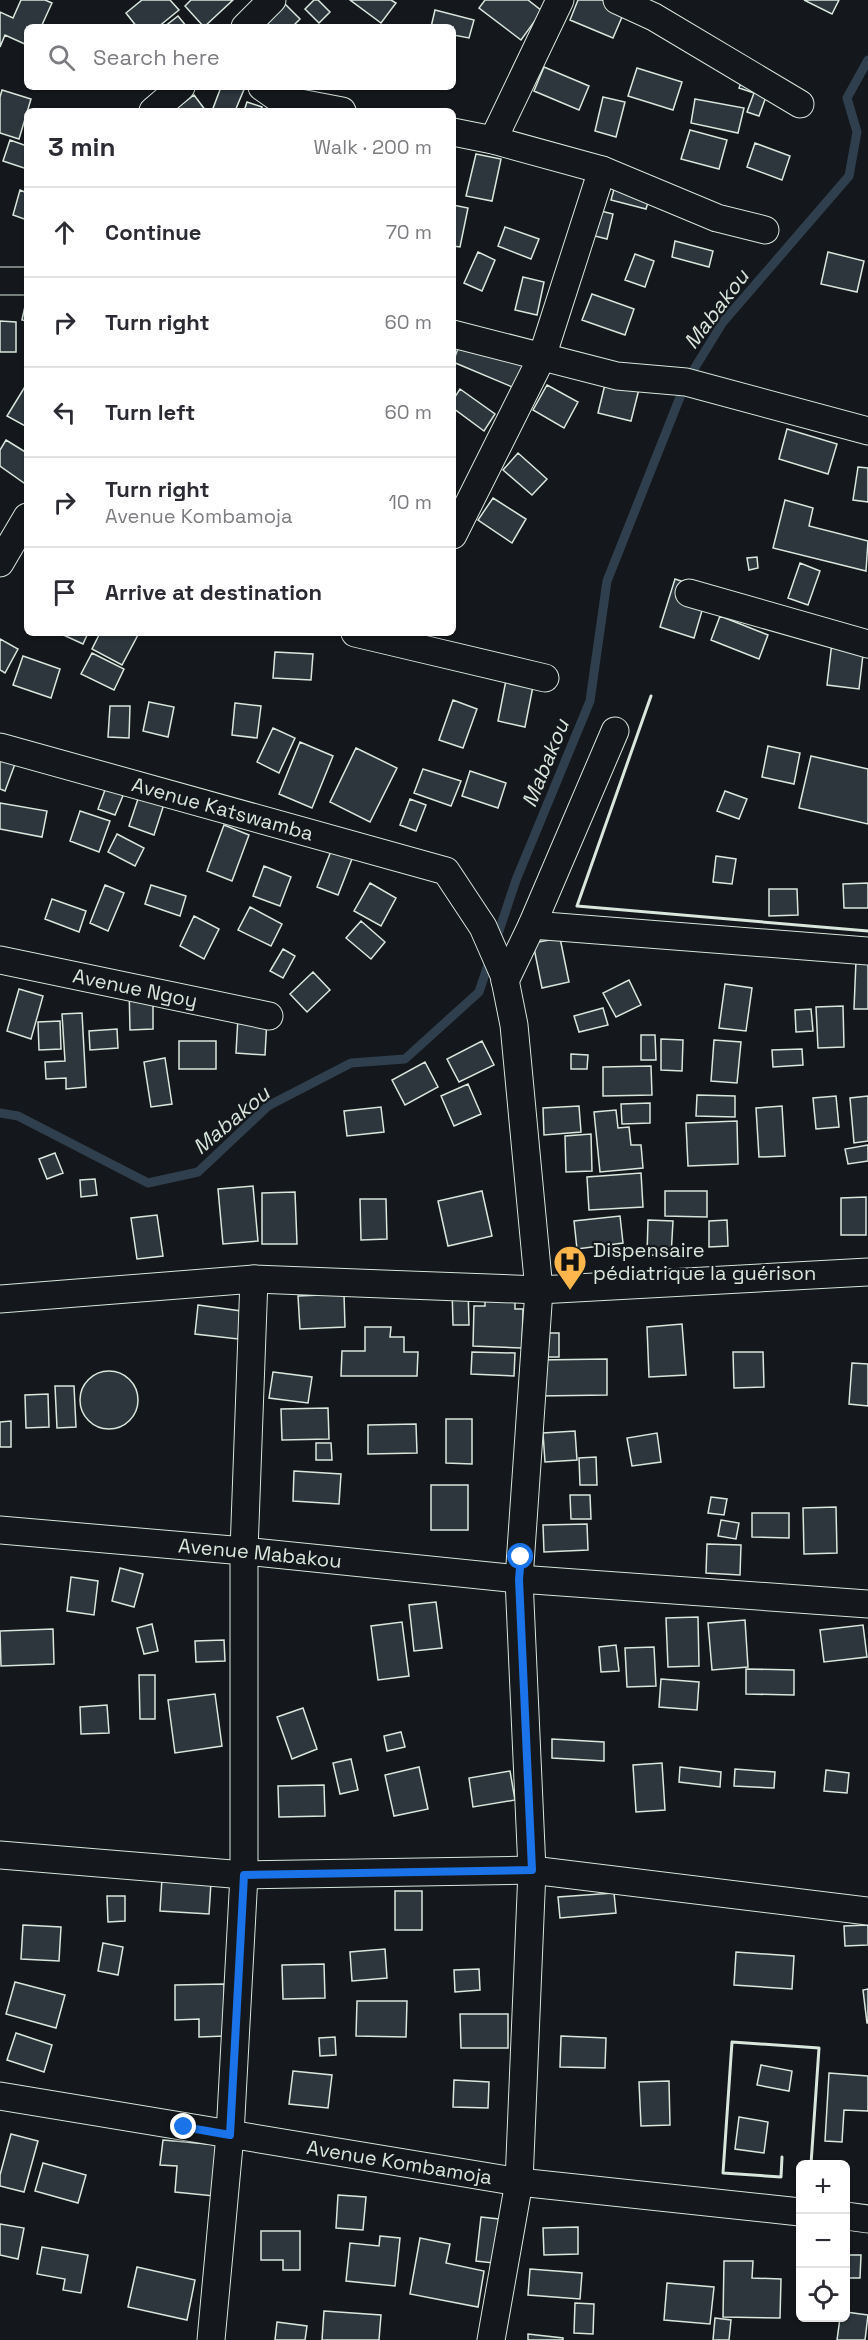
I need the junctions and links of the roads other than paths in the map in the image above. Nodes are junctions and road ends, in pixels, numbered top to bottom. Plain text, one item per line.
1 (272, 0) edge
2 (560, 0) edge
3 (617, 0) edge
4 (248, 24) edge
5 (178, 90) edge
6 (266, 90) edge
7 (800, 104) dead end
8 (156, 108) edge
9 (326, 108) edge
10 (456, 133) edge
11 (493, 140) junction
12 (602, 170) junction
13 (765, 230) dead end
14 (24, 280) edge
15 (0, 281) edge
16 (456, 335) edge
17 (542, 357) junction
18 (868, 431) edge
19 (24, 522) edge
20 (456, 529) edge
21 (10, 547) edge
22 (688, 593) dead end
23 (383, 636) edge
24 (401, 638) edge
25 (868, 644) edge
26 (545, 678) dead end
27 (615, 731) dead end
28 (0, 747) edge
29 (532, 925) junction
30 (868, 951) edge
31 (0, 960) edge
32 (504, 978) junction
33 (269, 1016) dead end
34 (868, 1272) edge
35 (254, 1279) junction
36 (539, 1290) junction
37 (0, 1299) edge
38 (0, 1530) edge
39 (244, 1551) junction
40 (519, 1579) junction
41 (868, 1604) edge
42 (0, 1855) edge
43 (532, 1870) junction
44 (244, 1875) junction
45 (868, 1911) edge
46 (0, 2096) edge
47 (230, 2135) junction
48 (519, 2182) junction
49 (796, 2211) edge
50 (850, 2217) edge
51 (868, 2219) edge
52 (211, 2340) edge
53 (491, 2340) edge

1 - 4 street
2 - 11 street
3 - 7 street
5 - 8 street
6 - 9 street
10 - 11 street
11 - 12 street
12 - 13 street
12 - 17 street
14 - 15 street
16 - 17 street
17 - 18 street
17 - 20 street
19 - 21 street
22 - 25 street
23 - 24 street
24 - 26 street
27 - 29 street
28 - 32 street, Avenue Katswamba
29 - 30 street
29 - 32 street
31 - 33 street, Avenue Ngoy
32 - 36 street
34 - 36 street
35 - 36 street
35 - 37 street
35 - 39 street
36 - 40 street
38 - 39 street, Avenue Mabakou
39 - 40 street, Avenue Mabakou
39 - 44 street
40 - 41 street, Avenue Mabakou
40 - 43 street
42 - 44 street
43 - 44 street
43 - 45 street
43 - 48 street
44 - 47 street
46 - 47 street, Avenue Kombamoja
47 - 48 street, Avenue Kombamoja
47 - 52 street
48 - 49 street, Avenue Kombamoja
48 - 53 street
50 - 51 street

